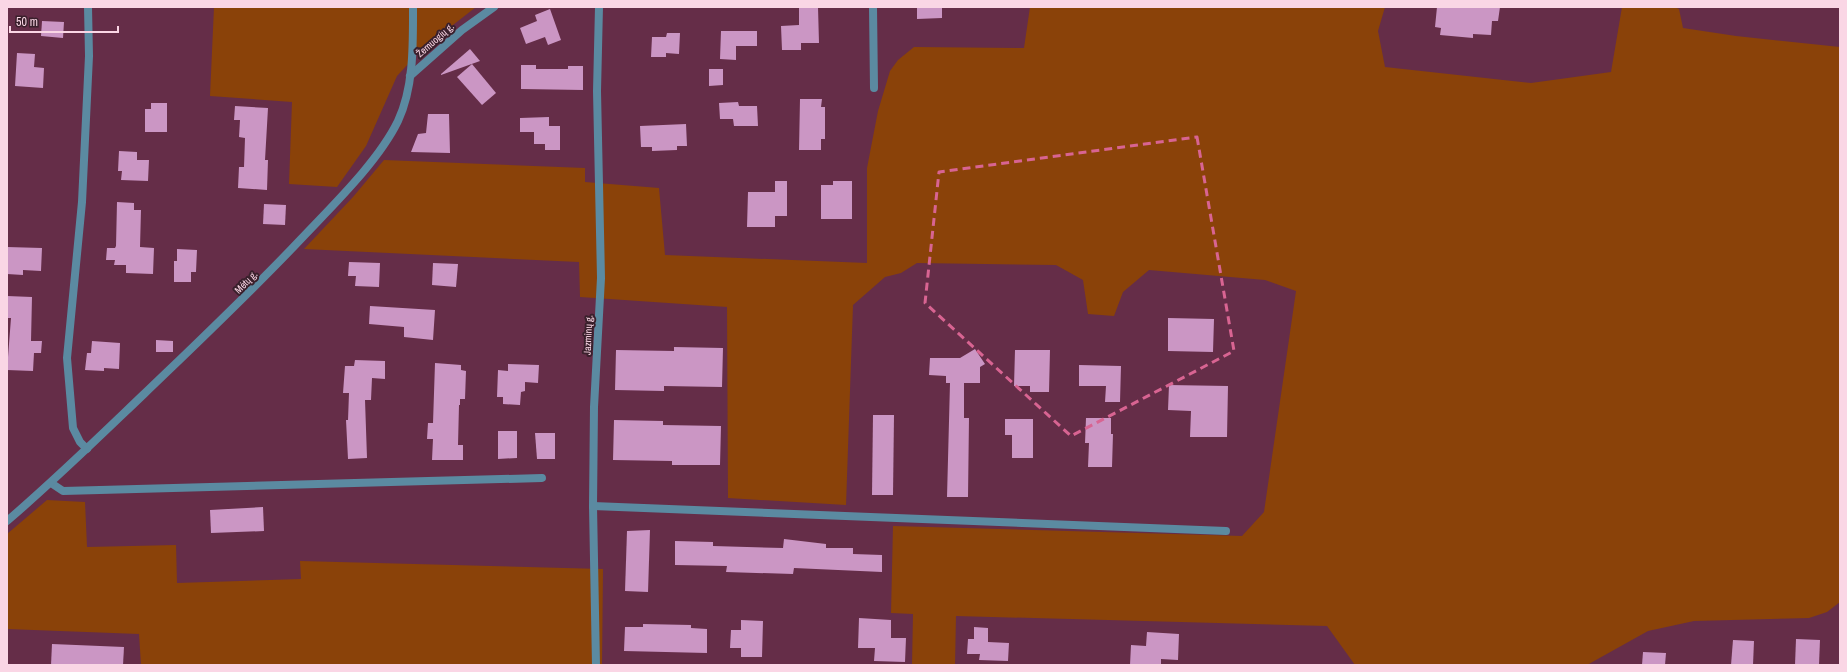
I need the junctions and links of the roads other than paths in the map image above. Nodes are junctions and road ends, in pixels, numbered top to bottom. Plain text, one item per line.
1 (88, 7) edge
2 (412, 7) edge
3 (494, 7) edge
4 (599, 7) edge
5 (873, 7) edge
6 (410, 76) junction
7 (874, 88) dead end
8 (87, 449) junction
9 (542, 478) dead end
10 (51, 483) junction
11 (593, 506) junction
12 (7, 521) edge
13 (1226, 531) dead end
14 (596, 665) edge

1 - 8 street
2 - 6 street, Mėtų g.
3 - 6 street, Žemuogių g.
4 - 11 street, Jazminų g.
5 - 7 street
6 - 8 street, Mėtų g.
8 - 10 street, Mėtų g.
9 - 10 street
10 - 12 street, Mėtų g.
11 - 13 street
11 - 14 street, Jazminų g.

